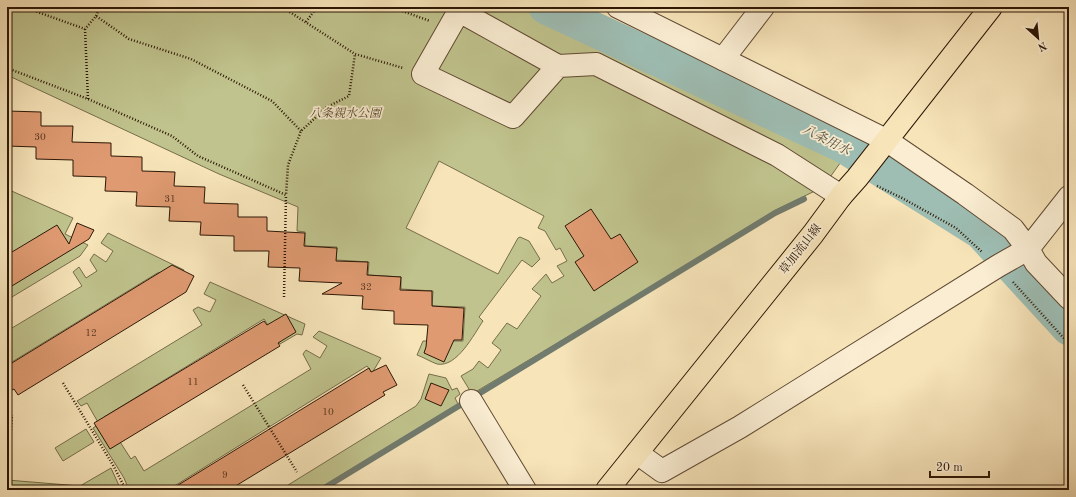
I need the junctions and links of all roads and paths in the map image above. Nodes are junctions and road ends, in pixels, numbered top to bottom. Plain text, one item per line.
1 (29, 7) edge
2 (100, 7) edge
3 (282, 7) edge
4 (317, 7) edge
5 (391, 7) edge
6 (618, 7) edge
7 (763, 7) edge
8 (991, 7) edge
9 (96, 16) junction
10 (306, 22) junction
11 (450, 28) junction
12 (85, 29) junction
13 (355, 54) junction
14 (723, 59) junction
15 (558, 66) junction
16 (7, 68) edge
17 (423, 74) junction
18 (88, 99) junction
19 (301, 131) junction
20 (886, 140) junction
21 (858, 178) junction
22 (286, 195) junction
23 (841, 196) junction
24 (1069, 197) edge
25 (1028, 249) junction
26 (998, 266) junction
27 (284, 297) dead end
28 (1069, 298) edge
29 (1069, 344) edge
30 (64, 383) dead end
31 (243, 385) dead end
32 (471, 401) dead end
33 (12, 415) dead end
34 (637, 453) junction
35 (297, 472) dead end
36 (7, 490) edge
37 (126, 490) edge
38 (525, 490) edge
39 (607, 490) edge

1 - 12 path
2 - 9 path
3 - 10 path
4 - 10 path
5 - 11 path
6 - 14 street
7 - 14 street
8 - 20 main road, 草加流山線
9 - 12 path
9 - 19 path
10 - 13 path
11 - 15 street
11 - 17 street
12 - 18 path
13 - 17 path
13 - 19 path
14 - 20 street
15 - 17 street
15 - 23 street
16 - 18 path
18 - 22 path
19 - 22 path
20 - 21 main road, 草加流山線
20 - 25 street
21 - 23 main road, 草加流山線
21 - 26 path
22 - 27 path
23 - 34 main road, 草加流山線
24 - 25 street
25 - 26 street
25 - 28 street
26 - 29 path
26 - 34 street
30 - 37 path
31 - 35 path
32 - 38 street
33 - 36 path
34 - 39 main road, 草加流山線

